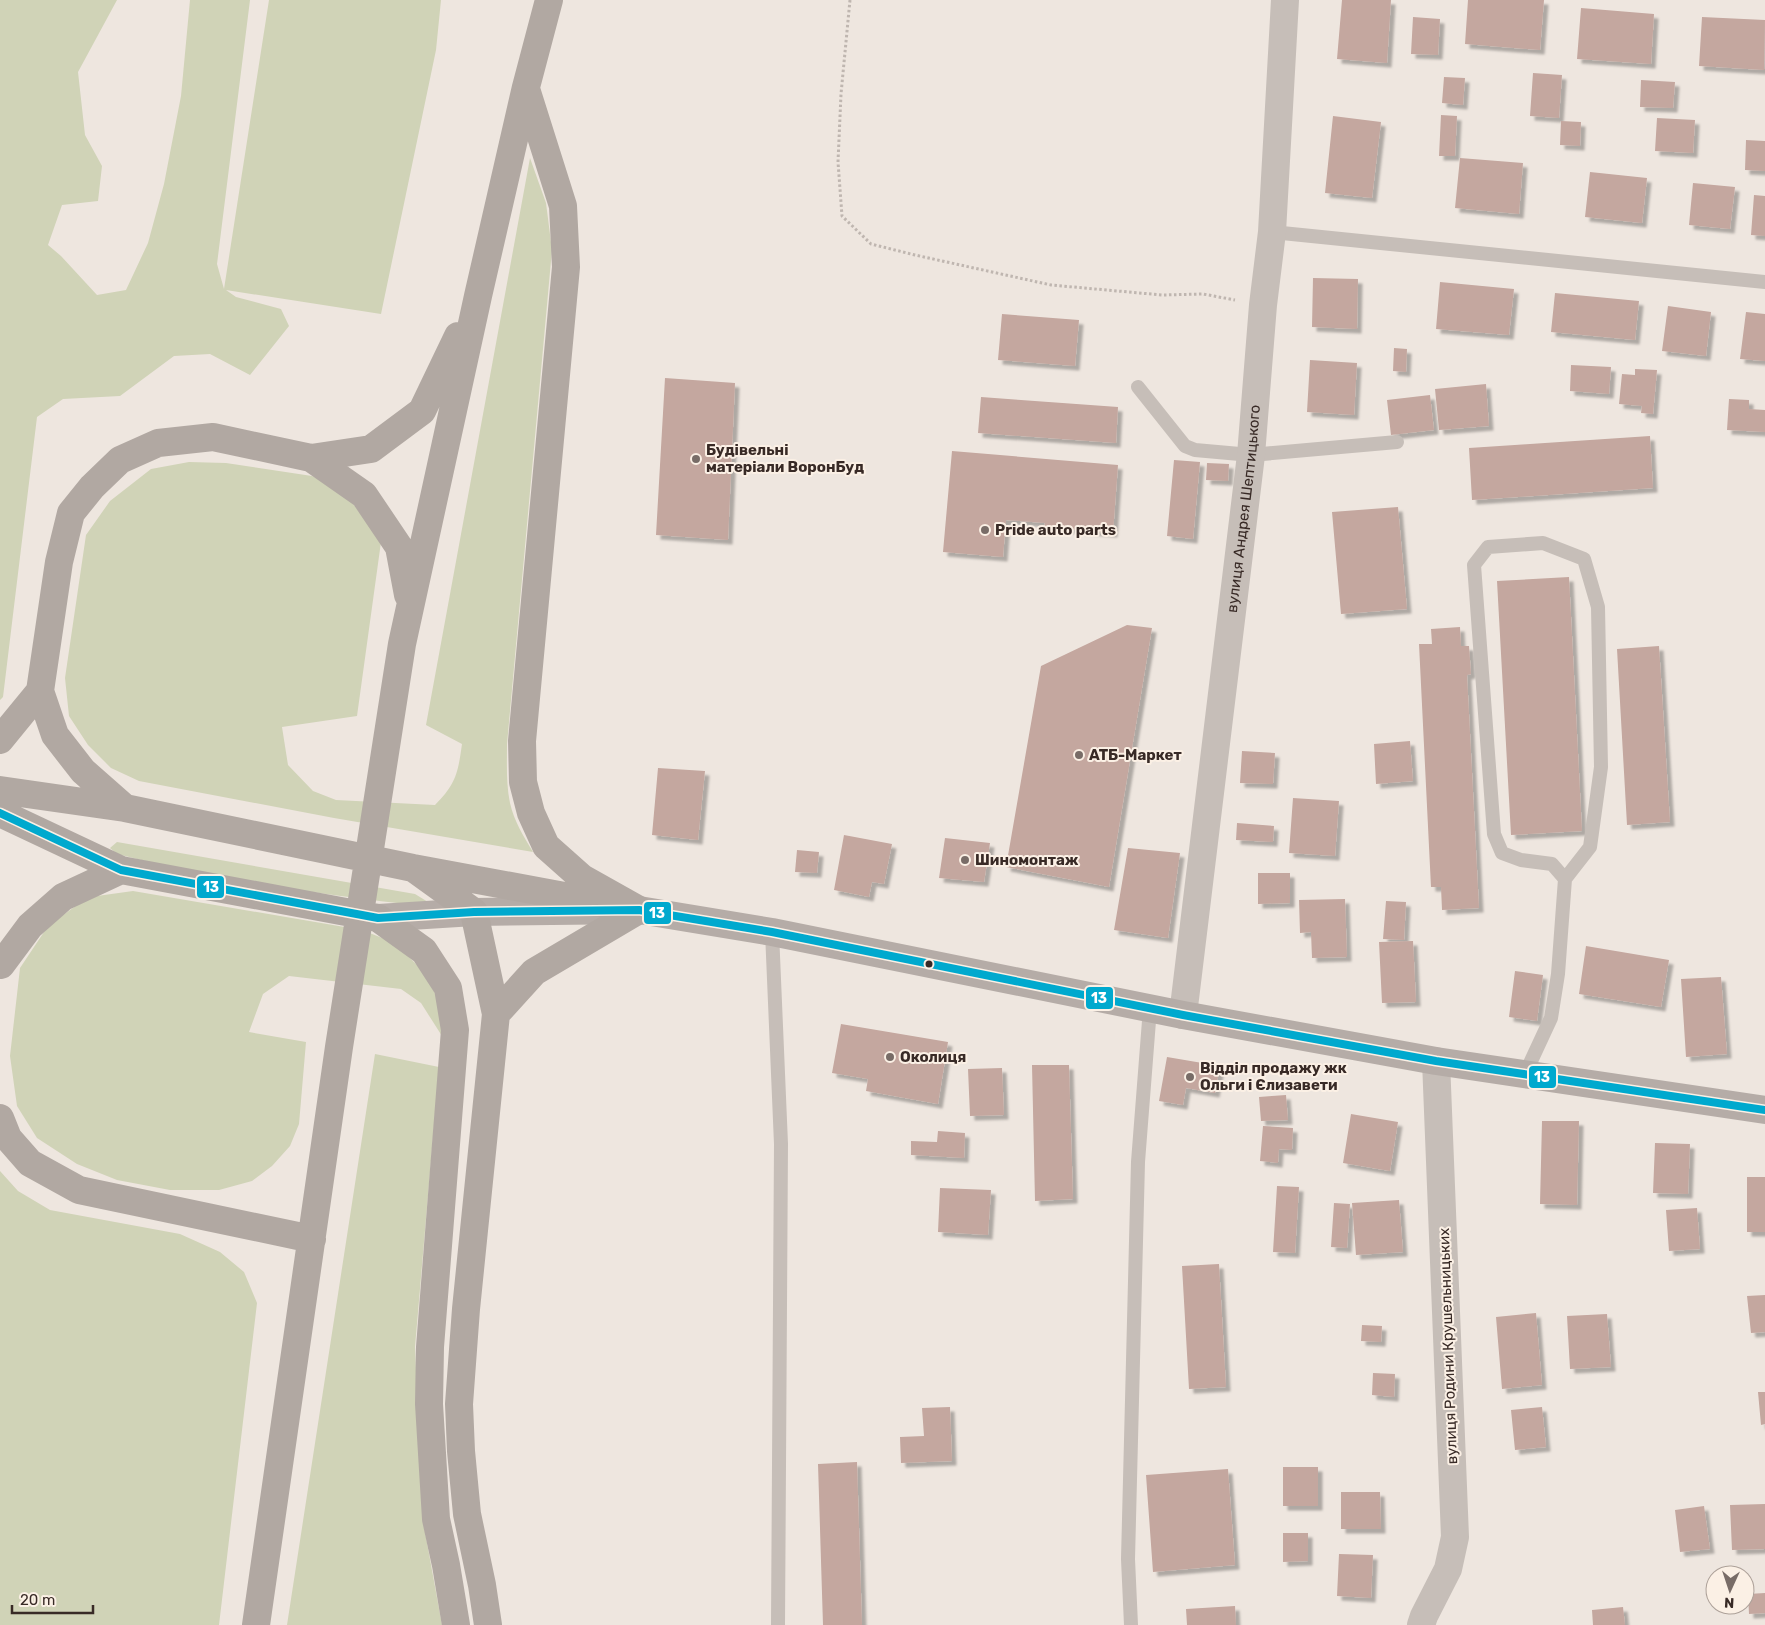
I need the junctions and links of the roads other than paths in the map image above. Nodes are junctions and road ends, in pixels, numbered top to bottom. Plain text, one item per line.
1 (548, 0) edge
2 (1285, 0) edge
3 (526, 87) junction
4 (1272, 232) junction
5 (1765, 282) edge
6 (478, 296) junction
7 (1138, 388) dead end
8 (1397, 442) dead end
9 (1251, 455) junction
10 (310, 458) junction
11 (410, 606) junction
12 (40, 691) junction
13 (0, 740) edge
14 (0, 790) edge
15 (125, 808) junction
16 (0, 813) edge
17 (413, 868) junction
18 (121, 870) junction
19 (1565, 879) junction
20 (639, 910) junction
21 (474, 912) junction
22 (378, 918) junction
23 (772, 932) junction
24 (0, 964) edge
25 (1150, 1008) junction
26 (496, 1014) junction
27 (1183, 1015) junction
28 (1436, 1061) junction
29 (1525, 1074) junction
30 (1765, 1110) edge
31 (0, 1118) edge
32 (312, 1239) junction
33 (256, 1625) edge
34 (456, 1625) edge
35 (488, 1625) edge
36 (778, 1625) edge
37 (1131, 1625) edge
38 (1421, 1625) edge

1 - 3 highway
2 - 4 street, вулиця Андрея Шептицького
3 - 6 highway
3 - 20 highway
4 - 5 lane
4 - 9 street, вулиця Андрея Шептицького
6 - 10 highway
6 - 11 highway
7 - 9 lane
8 - 9 lane
9 - 27 street, вулиця Андрея Шептицького
10 - 11 highway
10 - 12 highway
11 - 32 highway
12 - 13 highway
12 - 15 highway
14 - 15 highway
15 - 17 highway
16 - 18 highway
17 - 20 highway
17 - 21 highway
18 - 22 highway
18 - 24 highway
19 - 19 lane
19 - 29 lane
20 - 21 main road
20 - 23 main road
20 - 26 highway
21 - 22 main road
21 - 26 highway
22 - 34 highway
23 - 25 main road
23 - 36 lane
25 - 27 main road
25 - 37 lane
26 - 35 highway
27 - 28 main road
28 - 29 main road
28 - 38 street, вулиця Родини Крушельницьких
29 - 30 main road
31 - 32 highway
32 - 33 highway

